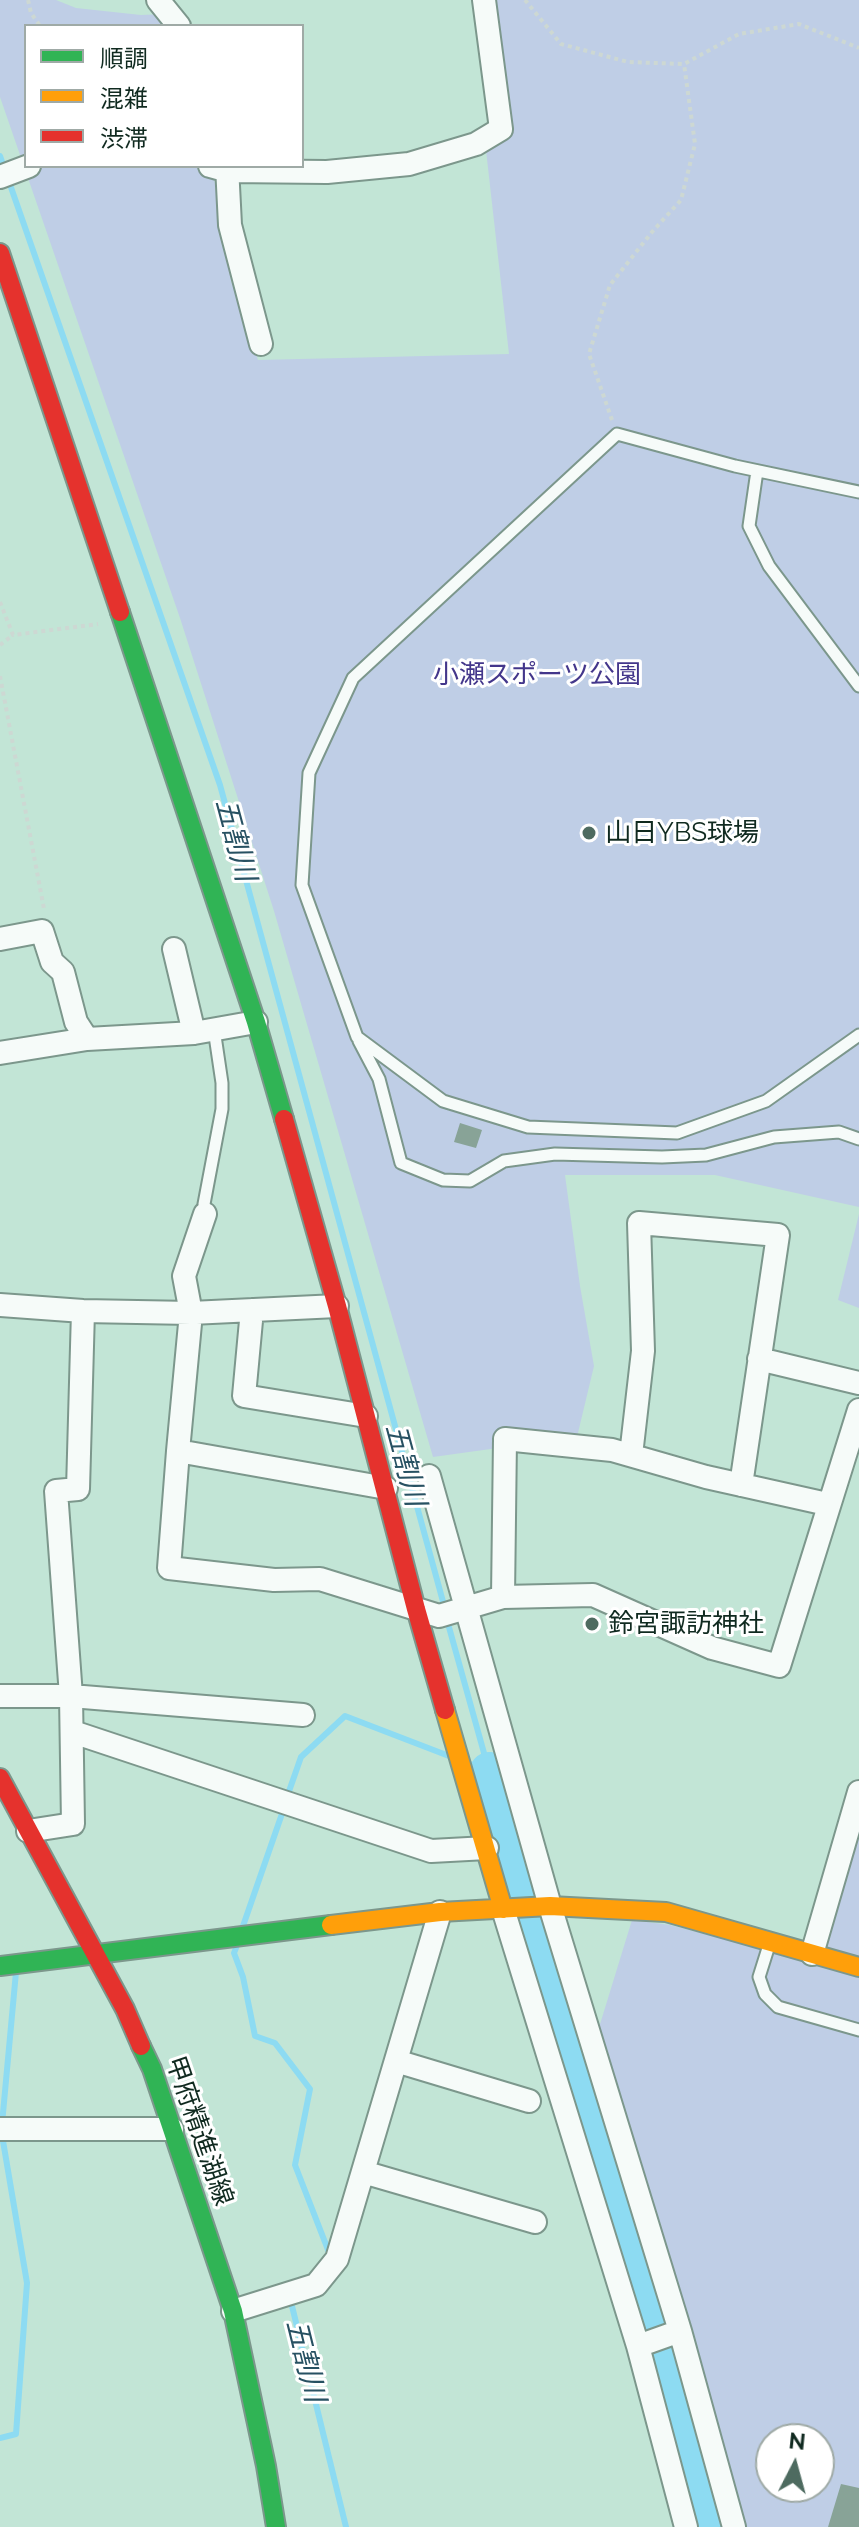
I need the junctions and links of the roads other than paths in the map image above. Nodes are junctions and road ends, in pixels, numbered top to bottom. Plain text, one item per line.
1 (158, 0) edge
2 (484, 0) edge
3 (177, 24) edge
4 (222, 168) edge
5 (0, 253) edge
6 (261, 344) dead end
7 (757, 471) junction
8 (859, 492) edge
9 (859, 686) edge
10 (0, 939) edge
11 (174, 949) dead end
12 (256, 1022) junction
13 (204, 1031) junction
14 (859, 1035) edge
15 (357, 1037) junction
16 (87, 1039) junction
17 (0, 1053) edge
18 (859, 1139) edge
19 (205, 1214) joint
20 (0, 1305) edge
21 (337, 1306) junction
22 (252, 1310) junction
23 (83, 1311) junction
24 (191, 1313) junction
25 (759, 1359) junction
26 (859, 1383) edge
27 (859, 1410) edge
28 (366, 1416) junction
29 (178, 1451) junction
30 (852, 1451) edge
31 (631, 1455) junction
32 (429, 1476) dead end
33 (741, 1485) junction
34 (386, 1488) junction
35 (827, 1504) junction
36 (503, 1597) junction
37 (416, 1609) junction
38 (455, 1611) junction
39 (0, 1696) edge
40 (71, 1696) junction
41 (303, 1715) dead end
42 (73, 1732) junction
43 (0, 1778) edge
44 (859, 1792) edge
45 (28, 1831) junction
46 (487, 1848) junction
47 (546, 1906) junction
48 (508, 1908) junction
49 (440, 1912) junction
50 (770, 1941) junction
51 (812, 1954) junction
52 (95, 1955) junction
53 (0, 1966) edge
54 (859, 1967) edge
55 (859, 2030) edge
56 (396, 2061) junction
57 (529, 2101) dead end
58 (0, 2129) edge
59 (172, 2129) junction
60 (363, 2172) junction
61 (535, 2222) dead end
62 (233, 2311) junction
63 (680, 2331) junction
64 (638, 2346) junction
65 (276, 2527) edge
66 (686, 2527) edge
67 (734, 2527) edge

1 - 3 street
2 - 4 street
4 - 6 street
5 - 12 street
7 - 8 lane
7 - 9 lane
7 - 15 lane
10 - 16 street
11 - 13 street
12 - 13 street
12 - 21 street
13 - 16 street
13 - 19 lane
14 - 15 lane
15 - 18 lane
16 - 17 street
19 - 24 street
20 - 23 street
21 - 22 street
21 - 28 street
22 - 24 street
22 - 28 street
23 - 24 street
23 - 40 street
24 - 29 street
25 - 26 street
25 - 31 street
25 - 33 street
27 - 30 street
28 - 34 street
29 - 34 street
29 - 37 street
30 - 35 street
31 - 33 street
31 - 36 street
32 - 38 street
33 - 35 street
34 - 37 street
35 - 36 street
36 - 38 street
37 - 38 street
37 - 46 street
38 - 47 street
39 - 40 street
40 - 41 street
40 - 42 street
42 - 45 street
42 - 46 street
43 - 45 street, 甲府精進湖線
44 - 51 street
45 - 52 street, 甲府精進湖線
46 - 48 street
47 - 48 street
47 - 50 street
47 - 63 street
48 - 49 street
48 - 64 street
49 - 52 street
49 - 56 street
50 - 51 street
50 - 55 lane
51 - 54 street
52 - 53 street
52 - 59 street, 甲府精進湖線
56 - 57 street
56 - 60 street
58 - 59 street
59 - 62 street, 甲府精進湖線
60 - 61 street
60 - 62 street
62 - 65 street, 甲府精進湖線
63 - 64 street
63 - 67 street
64 - 66 street

